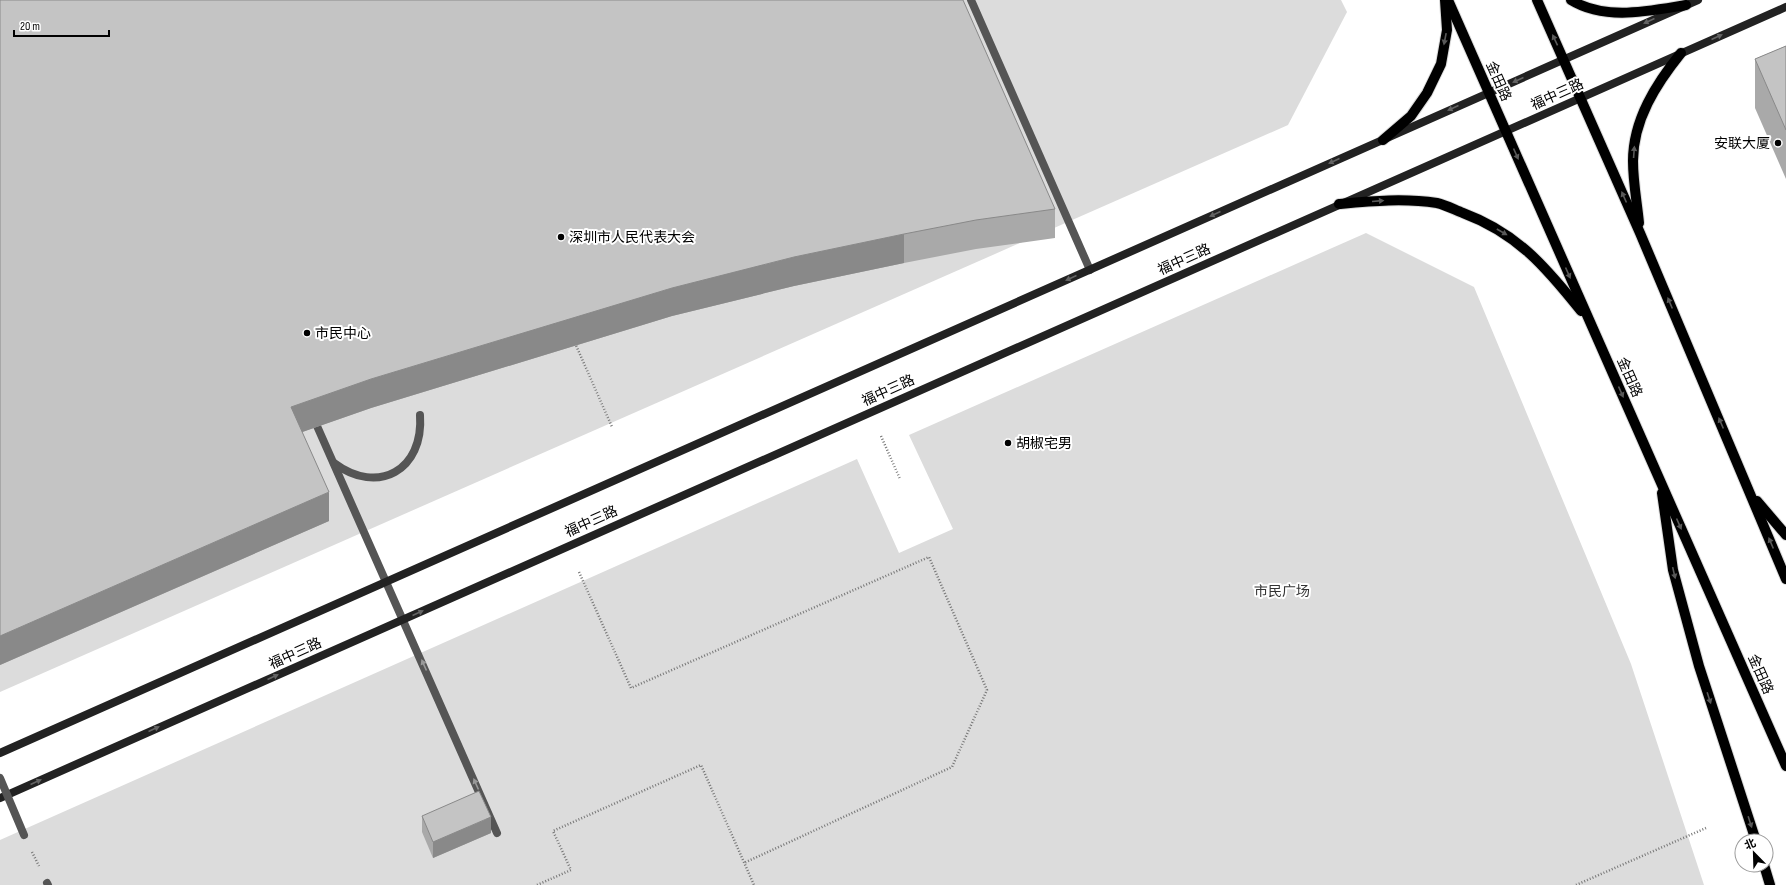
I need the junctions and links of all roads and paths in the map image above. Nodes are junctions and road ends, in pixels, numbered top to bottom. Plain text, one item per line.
1 (970, 0) edge
2 (1445, 0) edge
3 (1448, 0) edge
4 (1537, 0) edge
5 (1571, 0) edge
6 (1698, 0) edge
7 (1686, 5) junction
8 (1786, 7) edge
9 (1681, 53) junction
10 (1564, 59) junction
11 (1489, 93) junction
12 (1581, 98) junction
13 (1506, 131) junction
14 (1383, 140) junction
15 (1340, 204) junction
16 (1640, 232) junction
17 (1090, 270) junction
18 (1590, 323) junction
19 (574, 341) edge
20 (420, 415) dead end
21 (318, 426) edge
22 (612, 427) dead end
23 (881, 436) dead end
24 (333, 462) junction
25 (900, 479) dead end
26 (1659, 479) junction
27 (1750, 493) junction
28 (1786, 535) edge
29 (579, 572) dead end
30 (1786, 579) edge
31 (386, 582) junction
32 (403, 619) junction
33 (0, 753) edge
34 (1786, 766) edge
35 (0, 778) edge
36 (0, 798) edge
37 (1706, 828) dead end
38 (498, 833) dead end
39 (1753, 833) edge
40 (24, 835) joint
41 (744, 863) junction
42 (1766, 873) edge
43 (47, 884) edge
44 (538, 885) edge
45 (754, 885) edge
46 (1576, 885) edge
47 (1770, 885) edge

1 - 17 street
2 -> 14 main road
3 - 11 main road, 金田路
10 -> 4 main road
5 - 7 main road
6 - 7 street, 福中三路
7 -> 10 street, 福中三路
9 -> 8 street, 福中三路
9 - 12 street, 福中三路
16 -> 9 main road
10 -> 11 street, 福中三路
10 - 12 main road
11 - 13 main road, 金田路
11 -> 14 street, 福中三路
12 - 13 street, 福中三路
16 -> 12 main road
13 - 15 street, 福中三路
13 -> 18 main road, 金田路
14 -> 17 street, 福中三路
15 -> 18 main road
32 -> 15 street, 福中三路
27 -> 16 main road
17 -> 31 street, 福中三路
18 -> 26 main road, 金田路
19 - 22 path
20 - 24 street
21 - 24 street
23 - 25 path
24 - 31 street
26 -> 34 main road, 金田路
26 -> 39 main road
27 - 28 main road
30 -> 27 main road
29 - 41 path
31 - 32 street
31 - 33 street, 福中三路
36 -> 32 street, 福中三路
38 -> 32 street
35 - 40 street, bridge
37 - 46 path
40 - 43 path
41 - 44 path
41 - 45 path
42 - 47 main road

